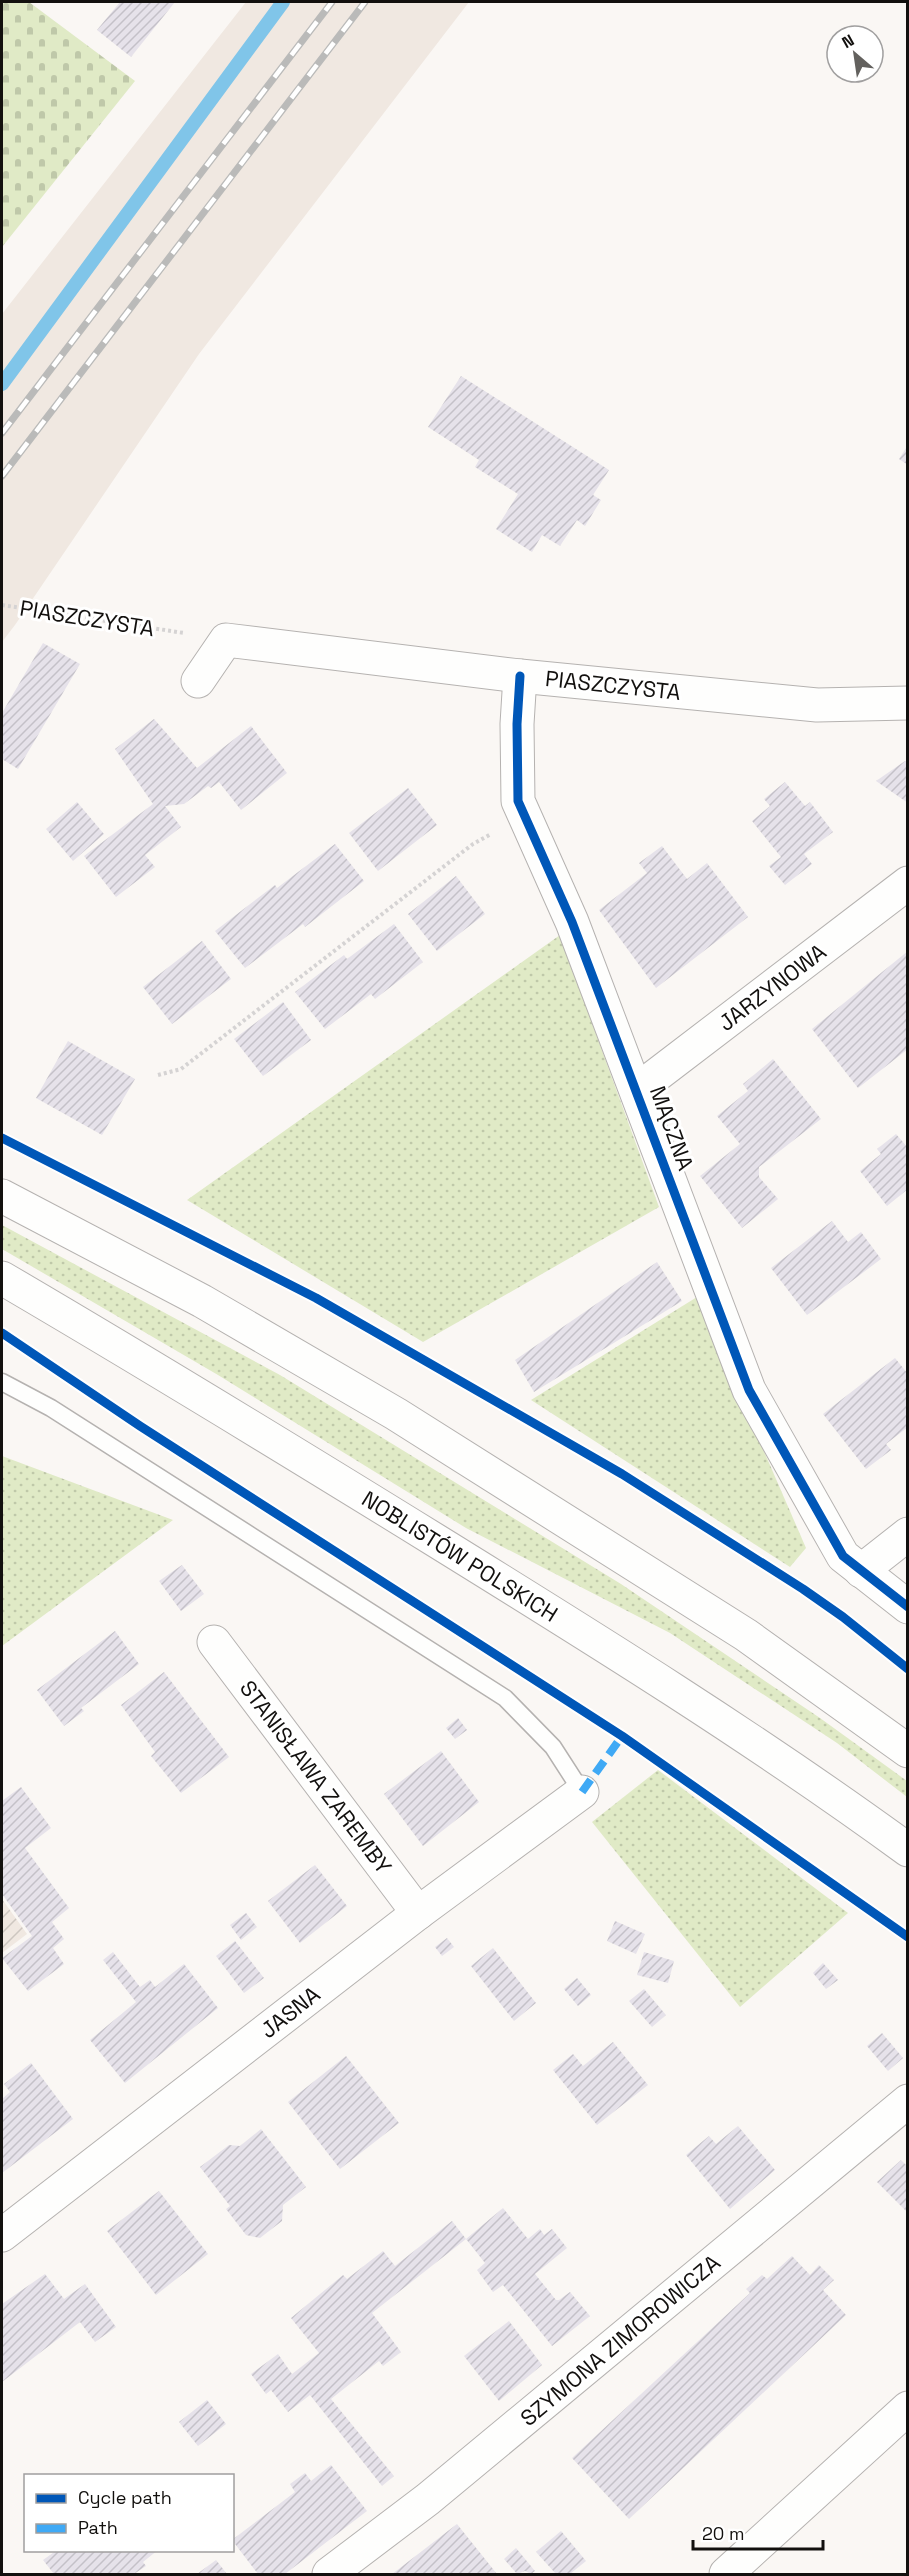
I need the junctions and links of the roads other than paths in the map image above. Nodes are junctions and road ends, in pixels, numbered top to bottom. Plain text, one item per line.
1 (520, 676) junction
2 (198, 681) dead end
3 (908, 703) edge
4 (908, 883) edge
5 (637, 1090) junction
6 (2, 1196) edge
7 (2, 1278) edge
8 (2, 1383) edge
9 (908, 1534) edge
10 (861, 1571) junction
11 (908, 1607) edge
12 (214, 1642) dead end
13 (908, 1751) edge
14 (582, 1792) joint
15 (908, 1851) edge
16 (418, 1913) junction
17 (908, 2101) edge
18 (2, 2235) edge
19 (908, 2408) edge
20 (329, 2574) edge
21 (726, 2574) edge

1 - 2 street, PIASZCZYSTA
1 - 3 street, PIASZCZYSTA
1 - 5 street, MĄCZNA
4 - 5 street, JARZYNOWA
5 - 10 street, MĄCZNA
6 - 13 street
7 - 15 street, NOBLISTÓW POLSKICH
8 - 14 lane
9 - 10 street
10 - 11 street, MĄCZNA
12 - 16 street, STANISŁAWA ZAREMBY
14 - 16 street, JASNA
16 - 18 street, JASNA
17 - 20 street, SZYMONA ZIMOROWICZA
19 - 21 street

